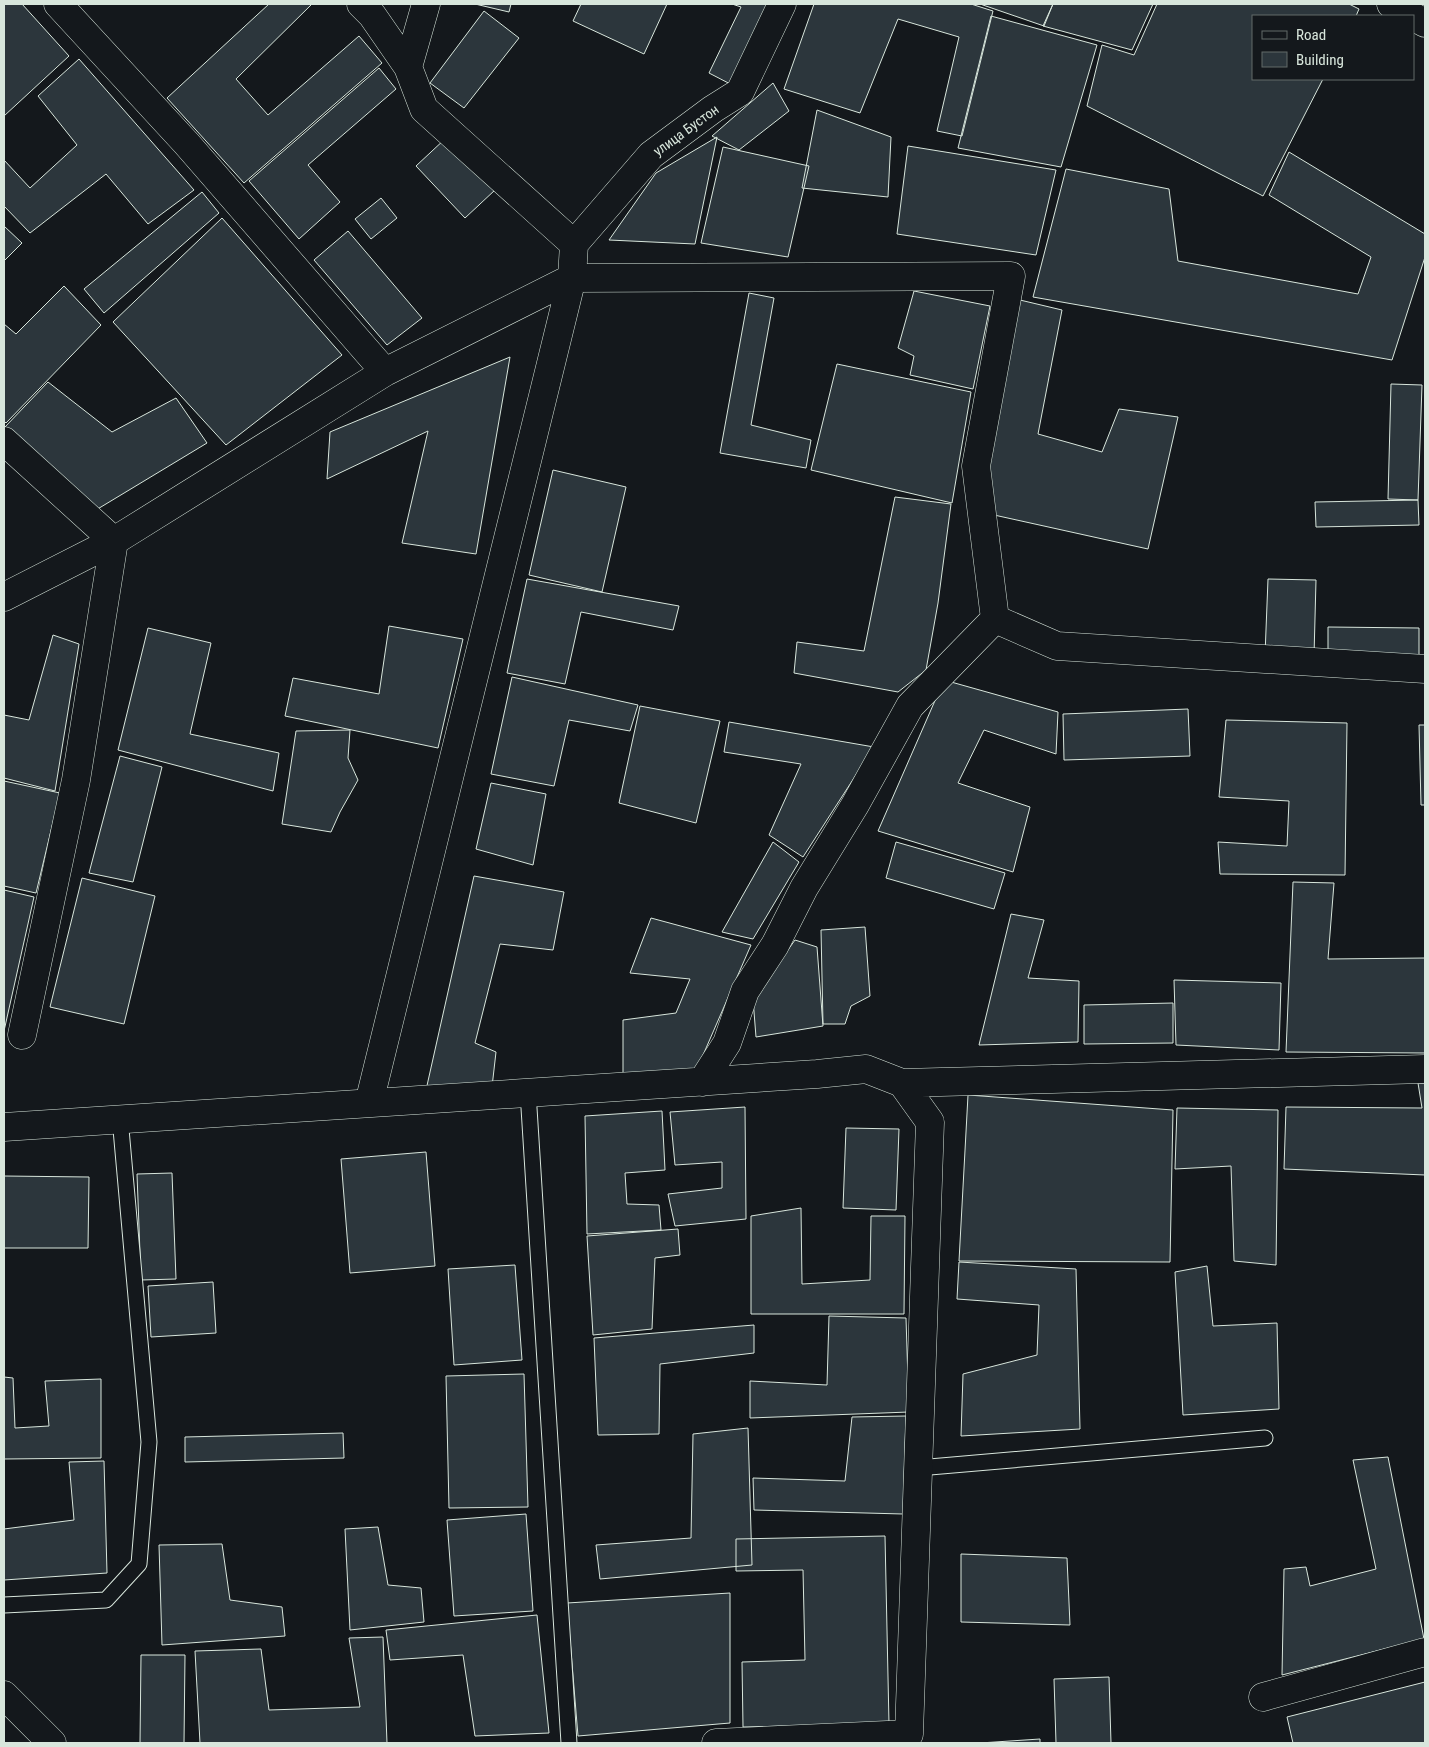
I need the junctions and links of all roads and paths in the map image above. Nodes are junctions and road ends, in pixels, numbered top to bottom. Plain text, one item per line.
1 (58, 4) edge
2 (361, 4) edge
3 (426, 4) edge
4 (782, 4) edge
5 (1391, 4) edge
6 (1411, 15) edge
7 (1414, 17) edge
8 (1425, 23) edge
9 (408, 67) junction
10 (574, 244) junction
11 (572, 278) junction
12 (385, 372) junction
13 (4, 441) edge
14 (114, 541) junction
15 (4, 597) edge
16 (995, 619) junction
17 (1425, 669) edge
18 (22, 1035) dead end
19 (1425, 1069) edge
20 (702, 1082) junction
21 (902, 1082) junction
22 (528, 1092) junction
23 (369, 1103) junction
24 (120, 1118) junction
25 (4, 1127) edge
26 (1265, 1438) dead end
27 (918, 1468) junction
28 (4, 1605) edge
29 (1425, 1652) edge
30 (4, 1695) edge
31 (1263, 1697) dead end
32 (52, 1743) edge
33 (569, 1743) edge
34 (716, 1743) edge

1 - 12 street
2 - 9 street
3 - 9 street
4 - 10 street, улица Бустон
5 - 6 street
7 - 8 street
9 - 10 street
10 - 11 street
11 - 12 street
11 - 16 street
11 - 23 street
12 - 14 street
13 - 14 street
14 - 15 street
14 - 18 street
16 - 17 street
16 - 20 street
19 - 21 street
20 - 21 street
20 - 22 street
21 - 27 street
22 - 23 street
22 - 33 lane
23 - 24 street
24 - 25 street
24 - 28 lane
26 - 27 lane
27 - 34 street
29 - 31 street
30 - 32 street

